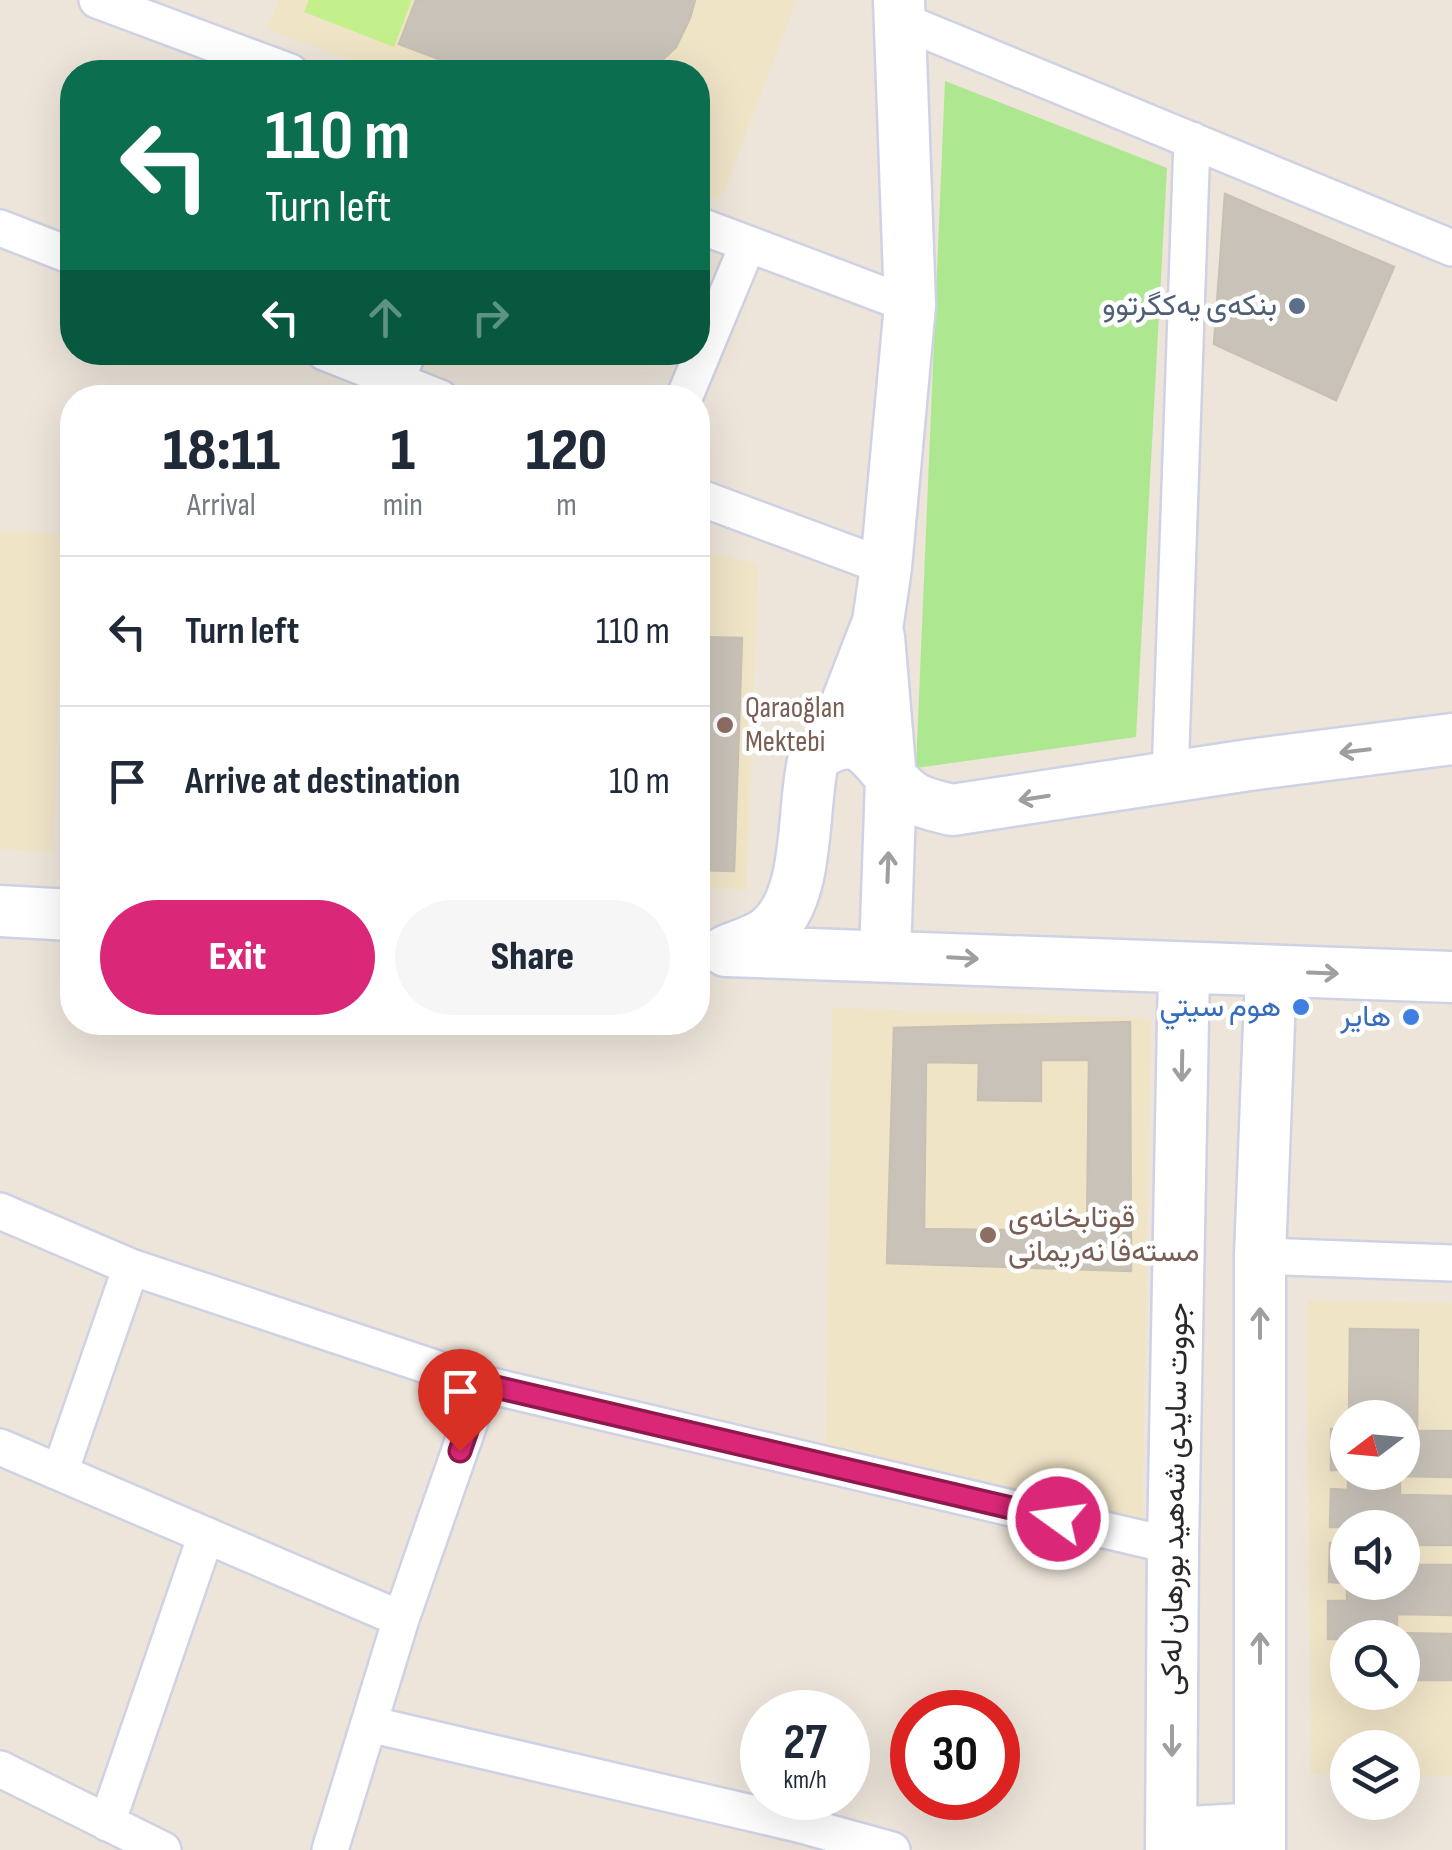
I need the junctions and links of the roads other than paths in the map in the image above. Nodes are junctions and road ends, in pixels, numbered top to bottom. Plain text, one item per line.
1 (97, 0) edge
2 (899, 10) edge
3 (229, 60) edge
4 (1192, 140) junction
5 (0, 228) edge
6 (710, 230) edge
7 (748, 244) junction
8 (1452, 248) edge
9 (60, 251) edge
10 (910, 304) junction
11 (710, 335) edge
12 (402, 366) edge
13 (425, 385) edge
14 (710, 501) edge
15 (886, 567) junction
16 (878, 622) junction
17 (1452, 739) edge
18 (830, 746) junction
19 (1170, 777) junction
20 (891, 779) junction
21 (800, 869) junction
22 (0, 911) edge
23 (60, 914) edge
24 (712, 951) edge
25 (868, 954) junction
26 (1184, 968) junction
27 (1271, 971) junction
28 (1452, 977) edge
29 (0, 1211) edge
30 (1260, 1256) junction
31 (1452, 1263) edge
32 (131, 1267) junction
33 (483, 1384) junction
34 (0, 1448) edge
35 (60, 1472) junction
36 (206, 1535) junction
37 (1173, 1546) junction
38 (402, 1619) junction
39 (369, 1724) junction
40 (0, 1769) edge
41 (107, 1823) junction
42 (1260, 1839) edge
43 (1171, 1841) edge
44 (164, 1850) edge
45 (330, 1850) edge
46 (892, 1850) edge

1 - 3 street
2 - 4 street
2 - 10 street
4 - 8 street
4 - 19 street
5 - 9 street
6 - 7 street
7 - 10 street
7 - 11 street
10 - 15 street
12 - 13 street
14 - 15 street
15 - 16 street
16 - 18 street
16 - 20 street
17 -> 19 street
18 - 20 street
18 - 21 street
19 -> 20 street
25 -> 20 street
21 - 24 street
21 - 25 street
22 - 23 street
24 - 25 street
25 -> 26 street
26 - 27 street
26 -> 37 street, جووت سایدی شەهید بورهان لەکی
27 -> 28 street
27 - 30 street
29 - 32 street
30 - 31 street
42 -> 30 street
32 - 33 street
32 - 35 street
33 - 37 street
33 - 38 street
34 - 35 street
35 - 36 street
36 - 38 street
36 - 41 street
37 -> 43 street, جووت سایدی شەهید بورهان لەکی
38 - 39 street
39 - 45 street
39 - 46 street
40 - 41 street
41 - 44 street
42 - 43 street

